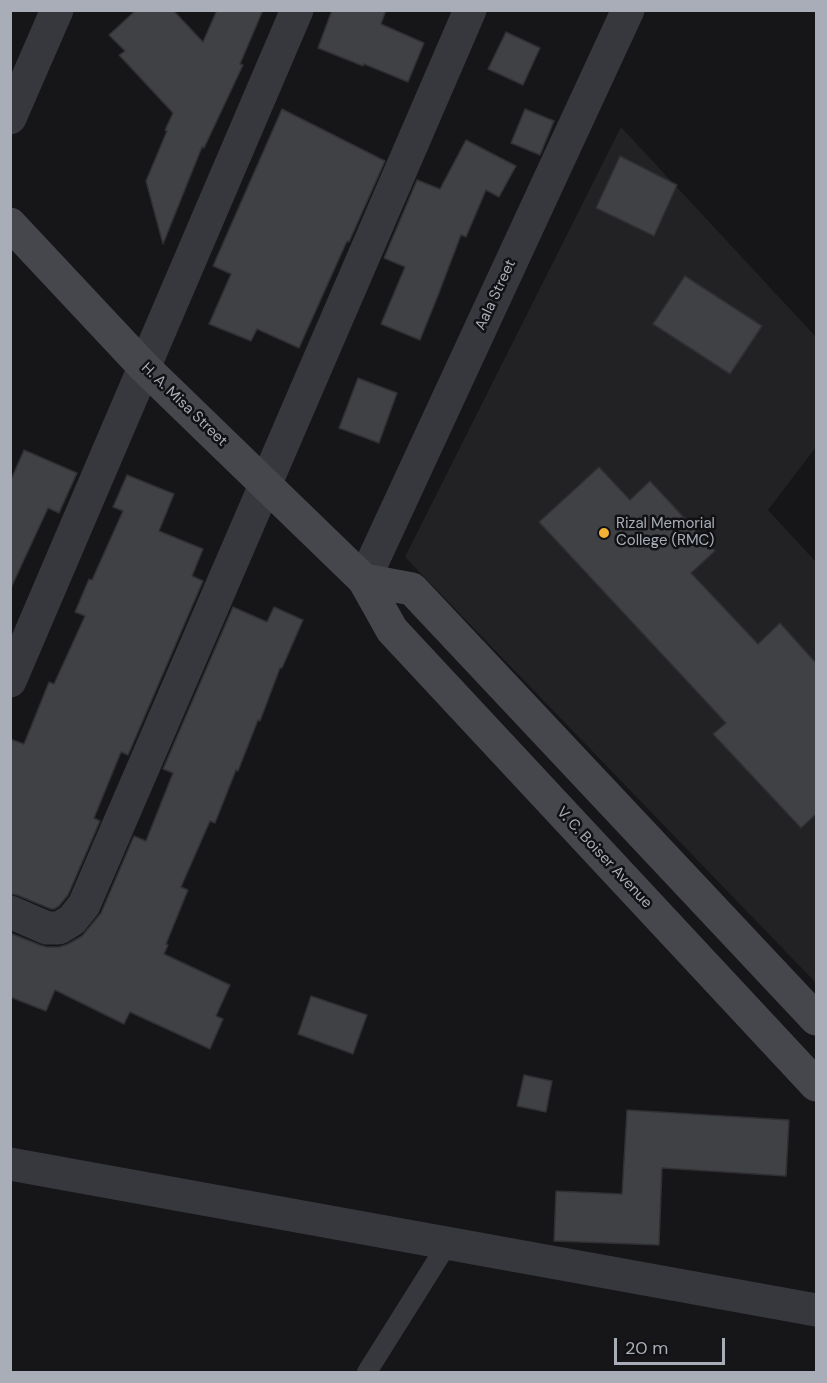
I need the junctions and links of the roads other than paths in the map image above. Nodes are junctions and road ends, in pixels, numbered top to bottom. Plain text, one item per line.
1 (57, 10) edge
2 (297, 10) edge
3 (470, 10) edge
4 (628, 10) edge
5 (10, 118) edge
6 (10, 224) edge
7 (144, 367) junction
8 (265, 484) junction
9 (364, 579) junction
10 (392, 630) joint
11 (10, 681) edge
12 (10, 912) edge
13 (726, 924) junction
14 (694, 955) junction
15 (816, 1019) edge
16 (816, 1085) edge
17 (10, 1164) edge
18 (448, 1243) junction
19 (816, 1310) edge
20 (367, 1372) edge

1 - 5 street
2 - 7 street
3 - 8 street
4 - 9 street, Aala Street
6 - 7 street, H. A. Misa Street
7 - 8 street, H. A. Misa Street
7 - 11 street
8 - 9 street, H. A. Misa Street
8 - 12 street
9 - 10 street, H. A. Misa Street
9 - 13 street
10 - 14 street, V. C. Boiser Avenue
13 - 14 street
13 - 15 street
14 - 16 street, V. C. Boiser Avenue
17 - 18 street
18 - 19 street
18 - 20 lane

